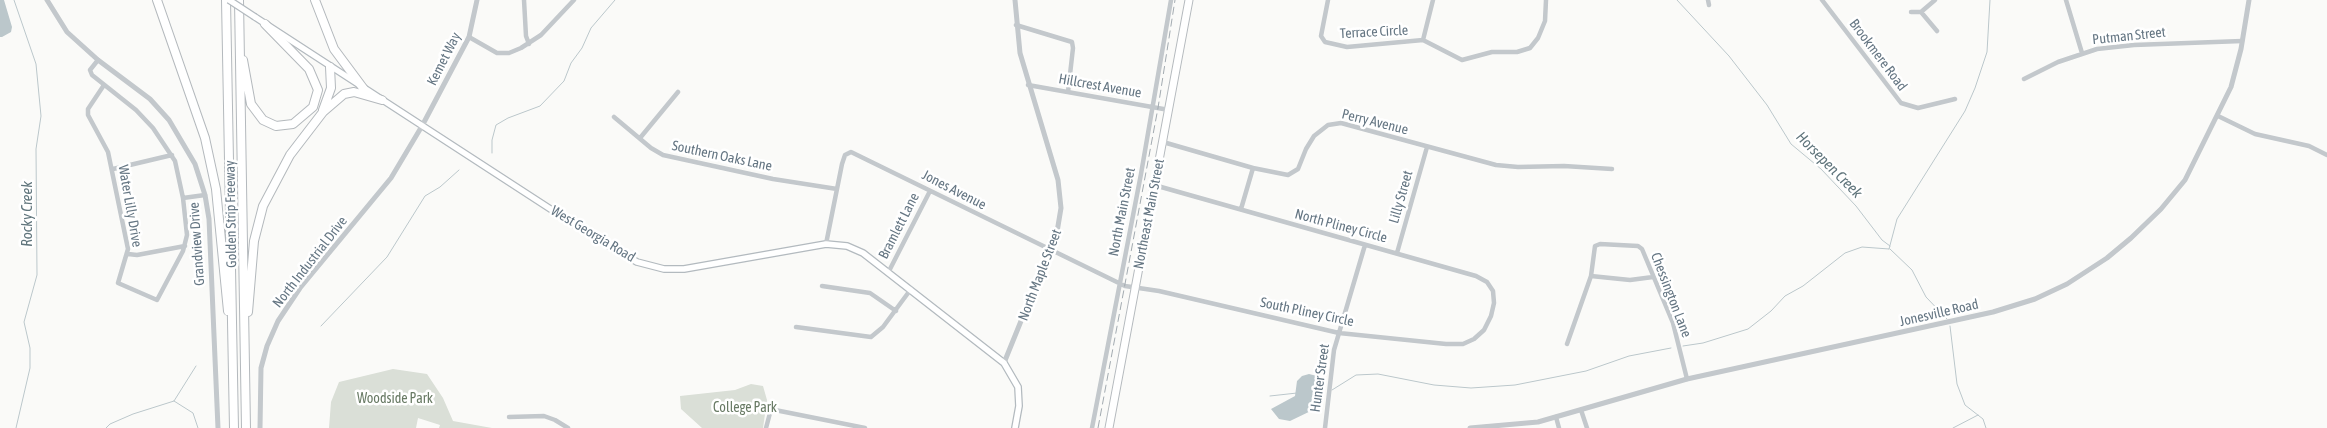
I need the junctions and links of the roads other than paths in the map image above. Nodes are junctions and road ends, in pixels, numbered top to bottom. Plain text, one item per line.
1 (47, 0) edge
2 (157, 0) edge
3 (228, 0) edge
4 (239, 0) edge
5 (315, 0) edge
6 (477, 0) edge
7 (524, 0) edge
8 (574, 0) edge
9 (1015, 0) edge
10 (1171, 0) edge
11 (1189, 0) edge
12 (1328, 0) edge
13 (1433, 0) edge
14 (1546, 0) edge
15 (1822, 0) edge
16 (1935, 0) edge
17 (2066, 0) edge
18 (2249, 0) edge
19 (1911, 12) dead end
20 (1921, 12) junction
21 (265, 24) junction
22 (1016, 24) junction
23 (1937, 31) dead end
24 (469, 37) junction
25 (239, 38) junction
26 (1423, 40) junction
27 (2242, 41) junction
28 (529, 44) junction
29 (2082, 53) junction
30 (98, 60) junction
31 (330, 67) junction
32 (2024, 79) dead end
33 (1028, 84) junction
34 (104, 86) junction
35 (363, 88) junction
36 (678, 92) dead end
37 (1068, 92) junction
38 (1954, 99) dead end
39 (382, 100) junction
40 (1153, 107) junction
41 (1169, 110) junction
42 (322, 112) junction
43 (2218, 116) junction
44 (614, 117) dead end
45 (422, 126) junction
46 (640, 138) junction
47 (1163, 142) junction
48 (1428, 147) junction
49 (2327, 154) edge
50 (172, 155) junction
51 (1253, 168) junction
52 (113, 169) junction
53 (1612, 169) dead end
54 (1154, 185) junction
55 (837, 189) junction
56 (930, 190) junction
57 (205, 194) junction
58 (183, 198) junction
59 (1241, 209) junction
60 (826, 244) junction
61 (1365, 245) junction
62 (185, 246) junction
63 (1050, 250) junction
64 (1397, 253) junction
65 (128, 254) junction
66 (889, 271) junction
67 (1591, 276) junction
68 (1653, 277) junction
69 (1119, 284) junction
70 (822, 286) dead end
71 (1136, 287) junction
72 (911, 289) junction
73 (896, 311) junction
74 (1492, 314) joint
75 (796, 327) dead end
76 (1339, 333) junction
77 (1567, 344) dead end
78 (245, 352) junction
79 (232, 355) junction
80 (1004, 363) junction
81 (1687, 379) junction
82 (1581, 410) junction
83 (509, 417) dead end
84 (1556, 417) junction
85 (1505, 427) edge
86 (218, 428) edge
87 (234, 428) edge
88 (246, 428) edge
89 (260, 428) edge
90 (568, 428) edge
91 (766, 428) edge
92 (865, 428) edge
93 (1015, 428) edge
94 (1092, 428) edge
95 (1109, 428) edge
96 (1325, 428) edge
97 (1470, 428) edge
98 (1559, 428) edge
99 (1588, 428) edge

1 - 30 street, Grandview Drive
2 - 79 highway
3 - 21 main road, West Georgia Road, bridge
3 - 79 highway, Golden Strip Freeway
4 - 25 highway, Golden Strip Freeway
5 - 35 highway
6 - 24 street, Kemet Way
7 - 28 street
8 - 28 street
9 - 22 street, North Maple Street
10 - 40 street, North Main Street
11 - 41 main road, Northeast Main Street
12 - 26 street, Terrace Circle
13 - 26 street
14 - 26 street, Terrace Circle
15 - 38 street, Brookmere Road
16 - 20 street
17 - 29 street
18 - 27 street, Jonesville Road
19 - 20 street
20 - 23 street
21 - 25 highway
21 - 31 main road, West Georgia Road
22 - 33 street, North Maple Street
22 - 37 street
24 - 28 street
24 - 45 street, Kemet Way
25 - 78 highway, Golden Strip Freeway
27 - 29 street, Putman Street
27 - 43 street, Jonesville Road
29 - 32 street, Putman Street
30 - 34 street, Water Lilly Drive
30 - 57 street, Grandview Drive
31 - 35 main road, West Georgia Road
31 - 42 highway
33 - 37 street, Hillcrest Avenue
33 - 63 street, North Maple Street
34 - 50 street, Water Lilly Drive
34 - 52 street, Water Lilly Drive
35 - 39 main road, West Georgia Road
36 - 46 street
37 - 40 street, Hillcrest Avenue
39 - 42 highway
39 - 45 main road, West Georgia Road
40 - 41 street, Hillcrest Avenue
40 - 69 street, North Main Street
41 - 47 main road, Northeast Main Street
42 - 78 highway
43 - 49 street
43 - 81 street, Jonesville Road
44 - 46 street, Southern Oaks Lane
45 - 60 main road, West Georgia Road
45 - 89 street, North Industrial Drive
46 - 55 street, Southern Oaks Lane
47 - 51 street, Perry Avenue
47 - 54 main road, Northeast Main Street
48 - 51 street, Perry Avenue
48 - 53 street, Perry Avenue
48 - 64 street, Lilly Street
50 - 52 street
50 - 58 street, Water Lilly Drive
51 - 59 street
52 - 65 street, Water Lilly Drive
54 - 59 street, North Pliney Circle
54 - 71 main road, Northeast Main Street
55 - 56 street, Jones Avenue
55 - 60 street, Jones Avenue
56 - 63 street, Jones Avenue
56 - 66 street, Bramlett Lane
57 - 58 street
57 - 86 street, Grandview Drive
58 - 62 street, Water Lilly Drive
59 - 61 street, North Pliney Circle
60 - 66 main road, West Georgia Road
61 - 64 street, North Pliney Circle
61 - 76 street, Hunter Street
62 - 65 street
62 - 65 street, Water Lilly Drive
63 - 69 street, Jones Avenue
63 - 80 street, North Maple Street
64 - 74 street, North Pliney Circle
66 - 72 main road, West Georgia Road
67 - 68 street
67 - 68 street, Chessington Lane
67 - 77 street, Chessington Lane
68 - 81 street, Chessington Lane
69 - 71 street, Jones Avenue
69 - 94 street, North Main Street
70 - 73 street
71 - 76 street, South Pliney Circle
71 - 95 main road, Northeast Main Street
72 - 73 street
72 - 80 main road, West Georgia Road
73 - 75 street
74 - 76 street, South Pliney Circle
76 - 96 street, Hunter Street
78 - 88 highway, Golden Strip Freeway
79 - 87 highway, Golden Strip Freeway
80 - 93 main road
81 - 82 street, Jonesville Road
82 - 84 street, Jonesville Road
82 - 99 street
83 - 90 street
84 - 85 street, Jonesville Road
84 - 98 street
85 - 97 street, Jonesville Road
91 - 92 street

